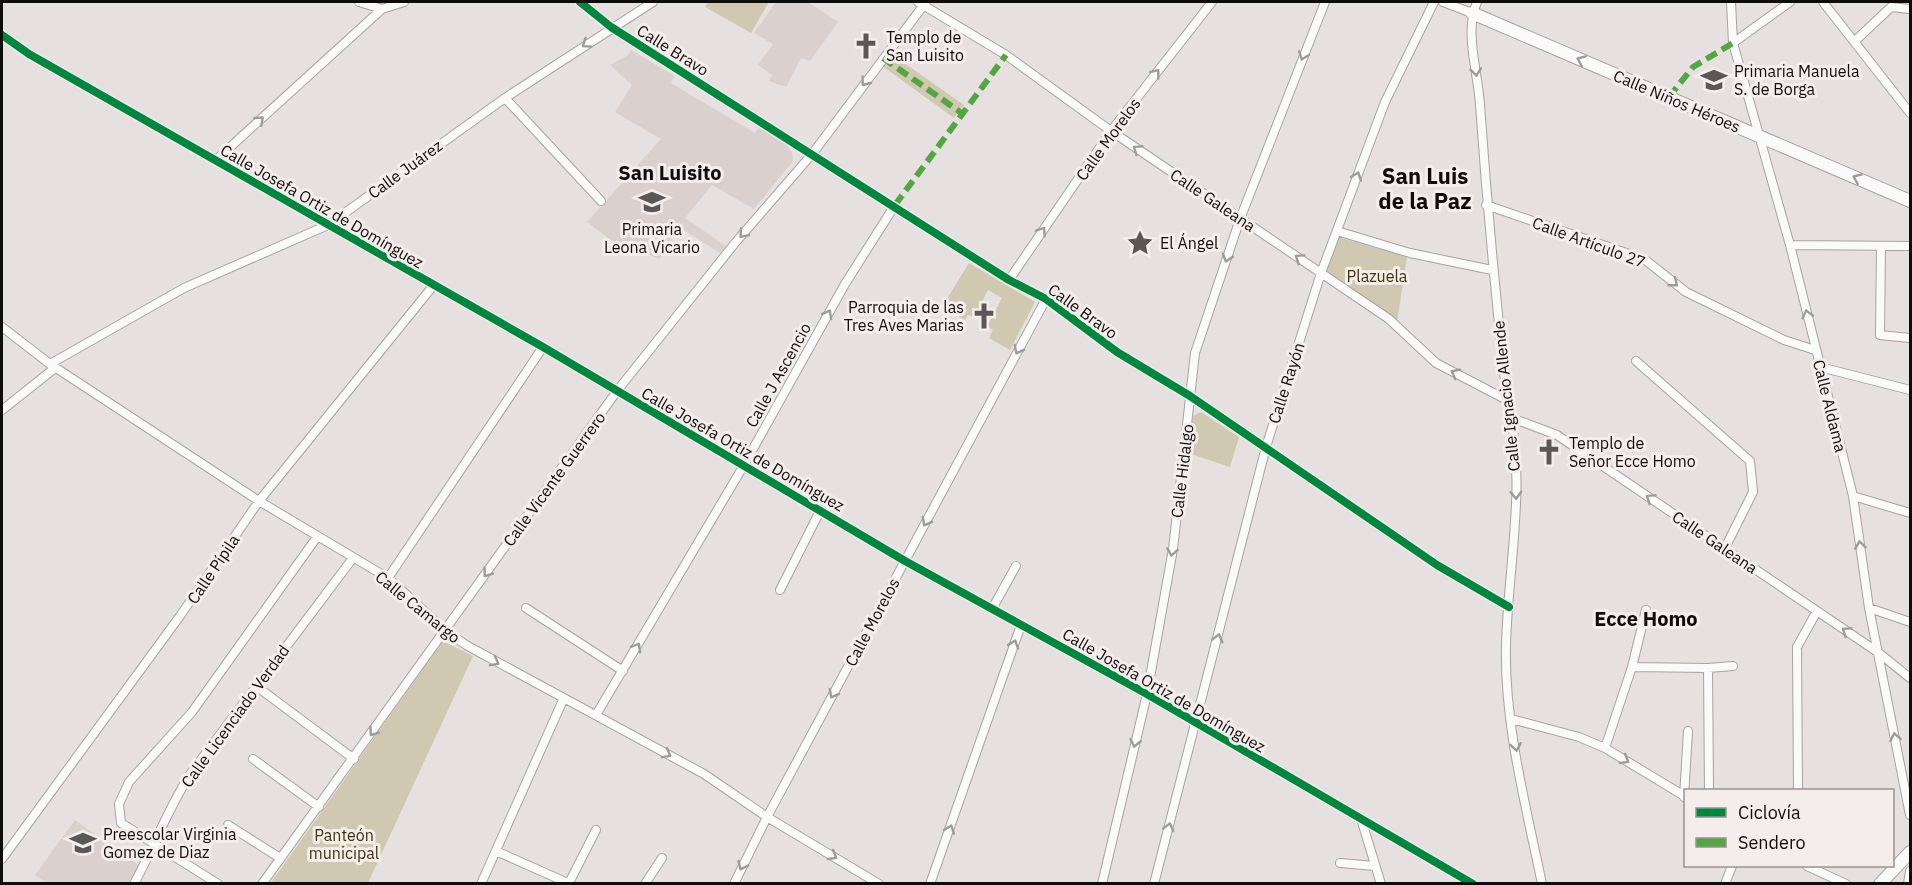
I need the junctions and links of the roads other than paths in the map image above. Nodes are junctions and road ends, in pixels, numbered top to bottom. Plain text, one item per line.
1 (359, 2) edge
2 (404, 2) edge
3 (580, 2) edge
4 (653, 2) edge
5 (1212, 2) edge
6 (1324, 2) edge
7 (1434, 2) edge
8 (1443, 2) edge
9 (1731, 2) edge
10 (1790, 2) edge
11 (1823, 2) edge
12 (922, 3) edge
13 (1475, 8) edge
14 (382, 9) junction
15 (1911, 9) edge
16 (611, 27) junction
17 (2, 35) edge
18 (1856, 40) junction
19 (1733, 44) junction
20 (505, 98) junction
21 (1911, 113) edge
22 (1111, 131) junction
23 (1759, 136) junction
24 (813, 153) junction
25 (217, 159) junction
26 (602, 201) dead end
27 (1911, 201) edge
28 (895, 205) junction
29 (1486, 205) junction
30 (1240, 219) junction
31 (328, 225) junction
32 (1337, 231) junction
33 (1790, 245) junction
34 (1881, 246) junction
35 (1911, 246) edge
36 (1492, 270) junction
37 (1321, 273) junction
38 (1009, 280) junction
39 (433, 286) junction
40 (1046, 299) junction
41 (2, 327) edge
42 (1911, 338) edge
43 (543, 347) junction
44 (1815, 350) junction
45 (1636, 361) dead end
46 (53, 366) junction
47 (1820, 367) junction
48 (1911, 390) edge
49 (617, 391) junction
50 (1190, 396) junction
51 (1507, 400) junction
52 (2, 410) edge
53 (1512, 418) junction
54 (1266, 447) junction
55 (744, 465) junction
56 (1853, 496) junction
57 (259, 501) junction
58 (821, 509) junction
59 (1911, 513) edge
60 (317, 537) junction
61 (1725, 548) junction
62 (353, 558) junction
63 (905, 561) junction
64 (1016, 566) dead end
65 (388, 578) junction
66 (780, 590) dead end
67 (1509, 607) junction
68 (526, 608) dead end
69 (1869, 608) junction
70 (992, 609) junction
71 (1646, 610) dead end
72 (1817, 611) junction
73 (1911, 622) edge
74 (1021, 625) junction
75 (446, 631) junction
76 (1879, 653) junction
77 (1632, 666) junction
78 (1733, 666) dead end
79 (1708, 668) junction
80 (623, 671) junction
81 (1911, 678) edge
82 (256, 686) junction
83 (1147, 694) junction
84 (563, 700) junction
85 (596, 715) junction
86 (1511, 719) junction
87 (1197, 722) junction
88 (1688, 731) dead end
89 (1605, 748) junction
90 (254, 759) dead end
91 (354, 759) junction
92 (1685, 789) edge
93 (1709, 789) edge
94 (1798, 789) edge
95 (1684, 796) edge
96 (319, 807) junction
97 (1911, 814) edge
98 (767, 817) junction
99 (1362, 822) junction
100 (228, 825) dead end
101 (596, 830) dead end
102 (156, 845) junction
103 (496, 851) junction
104 (1911, 852) edge
105 (280, 858) junction
106 (662, 858) dead end
107 (2, 859) edge
108 (1340, 863) dead end
109 (1375, 866) junction
110 (1732, 867) edge
111 (1809, 867) edge
112 (1911, 872) edge
113 (570, 883) edge
114 (134, 884) edge
115 (218, 884) edge
116 (262, 884) edge
117 (481, 884) edge
118 (645, 884) edge
119 (734, 884) edge
120 (879, 884) edge
121 (930, 884) edge
122 (1102, 884) edge
123 (1154, 884) edge
124 (1381, 884) edge
125 (1473, 884) edge
126 (1542, 884) edge
127 (1725, 884) edge
128 (1846, 884) edge
129 (1880, 884) edge
130 (1908, 884) edge

1 - 14 street
2 - 14 street
3 - 16 street, Calle Bravo
4 - 16 street, Calle Juárez
22 -> 5 street, Calle Morelos
6 -> 30 street, Calle Hidalgo
32 -> 7 street, Calle Rayón
8 - 13 street, Calle Niños Héroes
9 - 19 street, Calle Aldama
10 - 19 street
11 - 18 street
12 - 22 street, Calle Galeana
12 -> 24 street, Calle Vicente Guerrero
23 -> 13 street, Calle Niños Héroes
13 -> 29 street, Calle Ignacio Allende
25 -> 14 street
15 - 18 street
16 -> 20 street, Calle Juárez
16 - 24 street, Calle Bravo
17 - 25 street, Calle Josefa Ortiz de Domínguez
18 - 21 street
19 - 23 street, Calle Aldama
20 - 26 street
20 - 31 street, Calle Juárez
30 -> 22 street, Calle Galeana
38 -> 22 street, Calle Morelos
27 -> 23 street, Calle Niños Héroes
23 - 33 street, Calle Aldama
24 - 28 street, Calle Bravo
24 -> 49 street, Calle Vicente Guerrero
25 - 31 street, Calle Josefa Ortiz de Domínguez
28 - 38 street, Calle Bravo
55 -> 28 street, Calle J Ascencio
29 - 36 street, Calle Ignacio Allende
29 -> 44 street, Calle Artículo 27
37 -> 30 street, Calle Galeana
30 -> 50 street, Calle Hidalgo
31 - 39 street, Calle Josefa Ortiz de Domínguez
31 - 46 street, Calle Juárez
32 - 36 street
32 - 37 street, Calle Rayón
33 - 34 street
44 -> 33 street, Calle Aldama
34 - 35 street
34 - 42 street
36 - 51 street, Calle Ignacio Allende
51 -> 37 street, Calle Galeana
37 - 54 street, Calle Rayón
38 - 40 street, Calle Bravo
39 - 43 street, Calle Josefa Ortiz de Domínguez
39 - 57 street, Calle Pípila
40 - 50 street, Calle Bravo
40 -> 63 street, Calle Morelos
41 - 46 street, Calle Camargo
43 - 49 street, Calle Josefa Ortiz de Domínguez
43 - 65 street
44 - 47 street, Calle Aldama
45 - 61 street
46 - 52 street, Calle Juárez
46 - 57 street, Calle Camargo
47 - 48 street
47 - 56 street, Calle Aldama
49 - 55 street, Calle Josefa Ortiz de Domínguez
49 -> 75 street, Calle Vicente Guerrero
50 - 54 street, Calle Bravo
50 -> 83 street, Calle Hidalgo
51 - 53 street, Calle Ignacio Allende
61 -> 53 street, Calle Galeana
53 -> 67 street, Calle Ignacio Allende
54 - 67 street, Calle Bravo
87 -> 54 street, Calle Rayón
55 - 58 street, Calle Josefa Ortiz de Domínguez
80 -> 55 street, Calle J Ascencio
56 - 59 street
69 -> 56 street, Calle Aldama
57 - 60 street, Calle Camargo
57 - 107 street, Calle Pípila
58 - 63 street, Calle Josefa Ortiz de Domínguez
58 - 66 street
60 - 62 street, Calle Camargo
60 - 102 street
61 - 72 street, Calle Galeana
62 - 65 street, Calle Camargo
62 - 82 street, Calle Licenciado Verdad
63 - 70 street, Calle Josefa Ortiz de Domínguez
63 -> 98 street, Calle Morelos
64 - 70 street
65 - 75 street, Calle Camargo
67 - 86 street, Calle Ignacio Allende
68 - 80 street
69 - 73 street
69 - 76 street, Calle Aldama
70 - 74 street, Calle Josefa Ortiz de Domínguez
71 - 77 street
76 -> 72 street, Calle Galeana
72 - 94 street
74 - 83 street, Calle Josefa Ortiz de Domínguez
121 -> 74 street
75 -> 84 street, Calle Camargo
75 -> 91 street, Calle Vicente Guerrero
76 - 81 street, Calle Galeana
97 -> 76 street, Calle Aldama
77 - 79 street
77 - 89 street
78 - 79 street
79 - 93 street
80 - 85 street, Calle J Ascencio
82 - 91 street
82 - 102 street, Calle Licenciado Verdad
83 - 87 street, Calle Josefa Ortiz de Domínguez
83 -> 122 street, Calle Hidalgo
84 - 85 street, Calle Camargo
84 - 103 street
85 -> 98 street, Calle Camargo
86 - 89 street
86 -> 126 street, Calle Ignacio Allende
87 - 99 street, Calle Josefa Ortiz de Domínguez
123 -> 87 street, Calle Rayón
88 - 92 street
89 -> 95 street
90 - 96 street
91 - 96 street, Calle Vicente Guerrero
96 - 105 street, Calle Vicente Guerrero
98 -> 119 street, Calle Morelos
98 -> 120 street, Calle Camargo
99 - 109 street
99 - 125 street, Calle Josefa Ortiz de Domínguez
100 - 105 street
101 - 113 street
102 - 114 street, Calle Licenciado Verdad
102 - 115 street
103 - 113 street
103 - 117 street
104 - 129 street
105 - 116 street, Calle Vicente Guerrero
106 - 118 street
108 - 109 street
109 - 124 street
110 - 127 street
111 - 128 street
112 - 130 street

